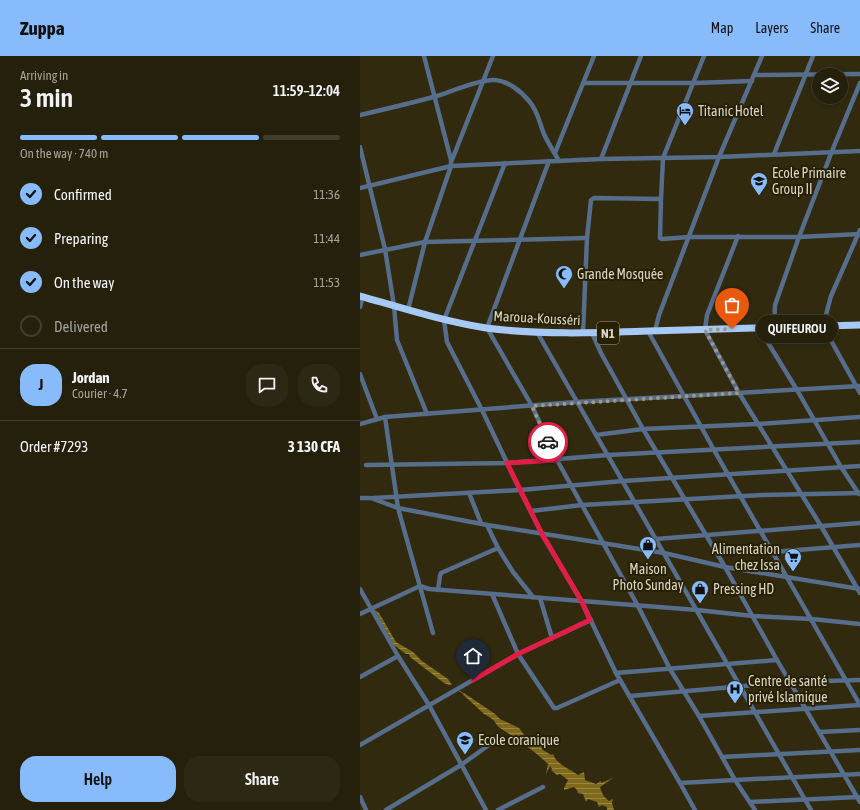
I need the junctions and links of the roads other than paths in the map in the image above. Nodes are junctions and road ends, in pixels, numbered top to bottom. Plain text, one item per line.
1 (424, 56) edge
2 (493, 56) edge
3 (594, 56) edge
4 (641, 56) edge
5 (704, 56) edge
6 (762, 56) edge
7 (813, 56) edge
8 (860, 74) edge
9 (805, 75) junction
10 (754, 76) junction
11 (483, 81) junction
12 (752, 81) junction
13 (630, 82) junction
14 (694, 82) junction
15 (584, 83) junction
16 (860, 83) edge
17 (434, 96) junction
18 (360, 115) edge
19 (360, 147) edge
20 (860, 151) edge
21 (832, 152) junction
22 (555, 153) junction
23 (774, 154) junction
24 (719, 156) junction
25 (663, 158) junction
26 (601, 159) junction
27 (452, 160) junction
28 (549, 161) junction
29 (559, 161) junction
30 (505, 163) junction
31 (451, 166) junction
32 (370, 186) junction
33 (360, 188) edge
34 (661, 198) junction
35 (860, 232) edge
36 (738, 236) junction
37 (689, 237) junction
38 (799, 237) junction
39 (587, 238) junction
40 (520, 240) junction
41 (474, 241) junction
42 (425, 242) junction
43 (385, 249) junction
44 (360, 255) edge
45 (361, 296) edge
46 (394, 306) junction
47 (360, 307) edge
48 (408, 310) junction
49 (444, 320) junction
50 (860, 325) edge
51 (822, 326) junction
52 (487, 328) junction
53 (759, 328) junction
54 (774, 328) junction
55 (705, 330) junction
56 (652, 331) junction
57 (537, 332) junction
58 (583, 333) junction
59 (592, 333) junction
60 (360, 374) edge
61 (858, 386) edge
62 (797, 390) junction
63 (739, 393) junction
64 (860, 393) edge
65 (684, 396) junction
66 (627, 400) junction
67 (576, 402) junction
68 (532, 406) junction
69 (482, 410) junction
70 (427, 414) junction
71 (385, 417) junction
72 (860, 417) edge
73 (377, 419) junction
74 (814, 420) junction
75 (360, 424) edge
76 (758, 424) junction
77 (701, 426) junction
78 (643, 429) junction
79 (596, 435) junction
80 (860, 442) edge
81 (828, 444) junction
82 (771, 447) junction
83 (714, 450) junction
84 (658, 453) junction
85 (608, 455) junction
86 (556, 460) junction
87 (507, 463) junction
88 (366, 465) dead end
89 (391, 465) junction
90 (860, 466) edge
91 (841, 467) junction
92 (786, 471) junction
93 (729, 475) junction
94 (673, 478) junction
95 (623, 482) junction
96 (571, 486) junction
97 (520, 490) junction
98 (469, 494) junction
99 (860, 494) edge
100 (801, 495) junction
101 (396, 497) junction
102 (741, 497) junction
103 (360, 498) edge
104 (371, 498) junction
105 (686, 500) junction
106 (635, 502) junction
107 (582, 505) junction
108 (398, 508) junction
109 (531, 511) junction
110 (481, 523) junction
111 (860, 523) edge
112 (487, 525) junction
113 (821, 526) junction
114 (760, 531) junction
115 (542, 534) junction
116 (706, 535) junction
117 (656, 539) junction
118 (602, 542) junction
119 (860, 545) edge
120 (498, 548) junction
121 (834, 548) junction
122 (773, 552) junction
123 (664, 553) junction
124 (725, 567) junction
125 (788, 578) junction
126 (420, 586) junction
127 (360, 588) edge
128 (438, 590) junction
129 (859, 590) edge
130 (492, 594) junction
131 (533, 597) junction
132 (540, 598) junction
133 (582, 602) junction
134 (638, 606) junction
135 (371, 608) junction
136 (697, 610) junction
137 (360, 614) edge
138 (753, 616) junction
139 (812, 619) junction
140 (590, 620) junction
141 (860, 624) edge
142 (433, 633) dead end
143 (552, 638) junction
144 (518, 654) junction
145 (398, 656) junction
146 (777, 660) junction
147 (728, 665) junction
148 (670, 670) junction
149 (616, 673) junction
150 (360, 677) edge
151 (620, 680) junction
152 (860, 680) edge
153 (846, 681) junction
154 (790, 682) junction
155 (740, 686) junction
156 (682, 691) junction
157 (630, 696) junction
158 (429, 705) junction
159 (860, 705) edge
160 (805, 708) junction
161 (754, 711) junction
162 (699, 716) junction
163 (860, 730) edge
164 (820, 732) junction
165 (493, 742) dead end
166 (360, 745) edge
167 (860, 750) edge
168 (831, 751) junction
169 (778, 754) junction
170 (722, 757) junction
171 (461, 764) junction
172 (860, 774) edge
173 (844, 775) junction
174 (791, 777) junction
175 (735, 780) junction
176 (680, 783) junction
177 (543, 787) dead end
178 (360, 797) edge
179 (859, 799) edge
180 (805, 800) junction
181 (750, 802) junction
182 (366, 810) edge
183 (386, 810) edge
184 (486, 810) edge
185 (498, 810) edge
186 (695, 810) edge
187 (755, 810) edge
188 (811, 810) edge

1 - 17 street
2 - 11 street
3 - 15 street
4 - 13 street
5 - 14 street
6 - 10 street
7 - 9 street
8 - 9 street
9 - 10 street
9 - 23 street
10 - 12 street
11 - 17 street
11 - 22 street
11 - 27 street
12 - 14 street
12 - 24 street
13 - 14 street
13 - 15 street
13 - 26 street
14 - 25 street
15 - 22 street
16 - 21 street
17 - 18 street
17 - 27 street
19 - 32 street
20 - 21 street
21 - 23 street
21 - 38 street
22 - 29 street
23 - 24 street
24 - 25 street
24 - 37 street
25 - 26 street
25 - 34 street
26 - 29 street
27 - 31 street
28 - 29 street
28 - 30 street
28 - 40 street
30 - 31 street
30 - 41 street
31 - 32 street
31 - 42 street
32 - 33 street
32 - 43 street
34 - 37 street
34 - 39 street
35 - 38 street
35 - 51 street
36 - 37 street
36 - 38 street
36 - 55 street
37 - 56 street
38 - 54 street
39 - 40 street
39 - 58 street
40 - 41 street
40 - 52 street
41 - 42 street
41 - 49 street
42 - 43 street
42 - 48 street
43 - 44 street
43 - 46 street
45 - 46 highway, Maroua-Kousséri / N1
45 - 47 street
46 - 48 highway, Maroua-Kousséri / N1
46 - 70 street
48 - 49 highway, Maroua-Kousséri / N1
49 - 52 highway, Maroua-Kousséri / N1
49 - 69 street
50 - 51 highway, Maroua-Kousséri / N1
51 - 54 highway, Maroua-Kousséri / N1
51 - 61 street
52 - 57 highway, Maroua-Kousséri / N1
52 - 68 street
53 - 54 highway, Maroua-Kousséri / N1
53 - 55 highway, Maroua-Kousséri / N1
53 - 62 street
55 - 56 highway, Maroua-Kousséri / N1
55 - 63 street
56 - 59 highway, Maroua-Kousséri / N1
56 - 65 street
57 - 58 highway, Maroua-Kousséri / N1
57 - 67 street
58 - 59 highway, Maroua-Kousséri / N1
59 - 66 street
60 - 73 street
61 - 62 street
61 - 64 street
62 - 63 street
62 - 74 street
63 - 65 street
63 - 76 street
65 - 66 street
65 - 77 street
66 - 67 street
66 - 78 street
67 - 68 street
67 - 79 street
68 - 69 street
68 - 86 street
69 - 70 street
69 - 87 street
70 - 71 street
71 - 73 street
71 - 89 street
72 - 74 street
73 - 75 street
74 - 76 street
74 - 81 street
76 - 77 street
76 - 82 street
77 - 78 street
77 - 83 street
78 - 79 street
78 - 84 street
79 - 85 street
80 - 81 street
81 - 82 street
81 - 91 street
82 - 83 street
82 - 92 street
83 - 84 street
83 - 93 street
84 - 85 street
84 - 94 street
85 - 86 street
85 - 95 street
86 - 87 street
86 - 96 street
87 - 89 street
87 - 97 street
88 - 89 street
89 - 101 street
90 - 91 street
91 - 92 street
91 - 99 street
92 - 93 street
92 - 100 street
93 - 94 street
93 - 102 street
94 - 95 street
94 - 105 street
95 - 96 street
95 - 106 street
96 - 97 street
96 - 107 street
97 - 98 street
97 - 109 street
98 - 101 street
98 - 110 street
99 - 100 street
100 - 102 street
100 - 113 street
101 - 104 street
101 - 108 street
102 - 105 street
102 - 114 street
103 - 104 street
104 - 108 street
105 - 106 street
105 - 116 street
106 - 107 street
106 - 117 street
107 - 109 street
107 - 118 street
108 - 110 street
108 - 126 street
109 - 115 street
110 - 112 street
111 - 113 street
112 - 115 street
112 - 120 street
113 - 114 street
113 - 121 street
114 - 116 street
114 - 122 street
115 - 118 street
115 - 133 street
116 - 117 street
116 - 124 street
117 - 123 street
118 - 123 street
118 - 134 street
119 - 121 street
120 - 128 street
120 - 131 street
121 - 122 street
121 - 129 street
122 - 125 street
123 - 124 street
123 - 136 street
124 - 125 street
124 - 138 street
125 - 129 street
125 - 139 street
126 - 128 street
126 - 135 street
126 - 142 street
127 - 135 street
128 - 130 street
130 - 131 street
130 - 144 street
131 - 132 street
132 - 133 street
132 - 143 street
133 - 134 street
133 - 140 street
134 - 136 street
134 - 148 street
135 - 137 street
135 - 145 street
136 - 138 street
136 - 147 street
138 - 139 street
138 - 146 street
139 - 141 street
139 - 153 street
140 - 143 street
140 - 149 street
143 - 144 street
144 - 151 street
144 - 158 street
145 - 150 street
145 - 158 street
146 - 147 street
146 - 154 street
147 - 148 street
147 - 155 street
148 - 149 street
148 - 156 street
149 - 151 street
151 - 157 street
152 - 153 street
153 - 154 street
153 - 159 street
154 - 155 street
154 - 160 street
155 - 156 street
155 - 161 street
156 - 157 street
156 - 162 street
157 - 176 street
158 - 166 street
158 - 171 street
159 - 160 street
160 - 161 street
160 - 164 street
161 - 162 street
161 - 169 street
162 - 170 street
163 - 164 street
164 - 168 street
165 - 171 street
167 - 168 street
168 - 169 street
168 - 173 street
169 - 170 street
169 - 174 street
170 - 175 street
171 - 183 street
171 - 184 street
172 - 173 street
173 - 174 street
173 - 179 street
174 - 175 street
174 - 180 street
175 - 176 street
175 - 181 street
176 - 186 street
177 - 185 street
178 - 182 street
179 - 180 street
180 - 181 street
180 - 188 street
181 - 187 street

